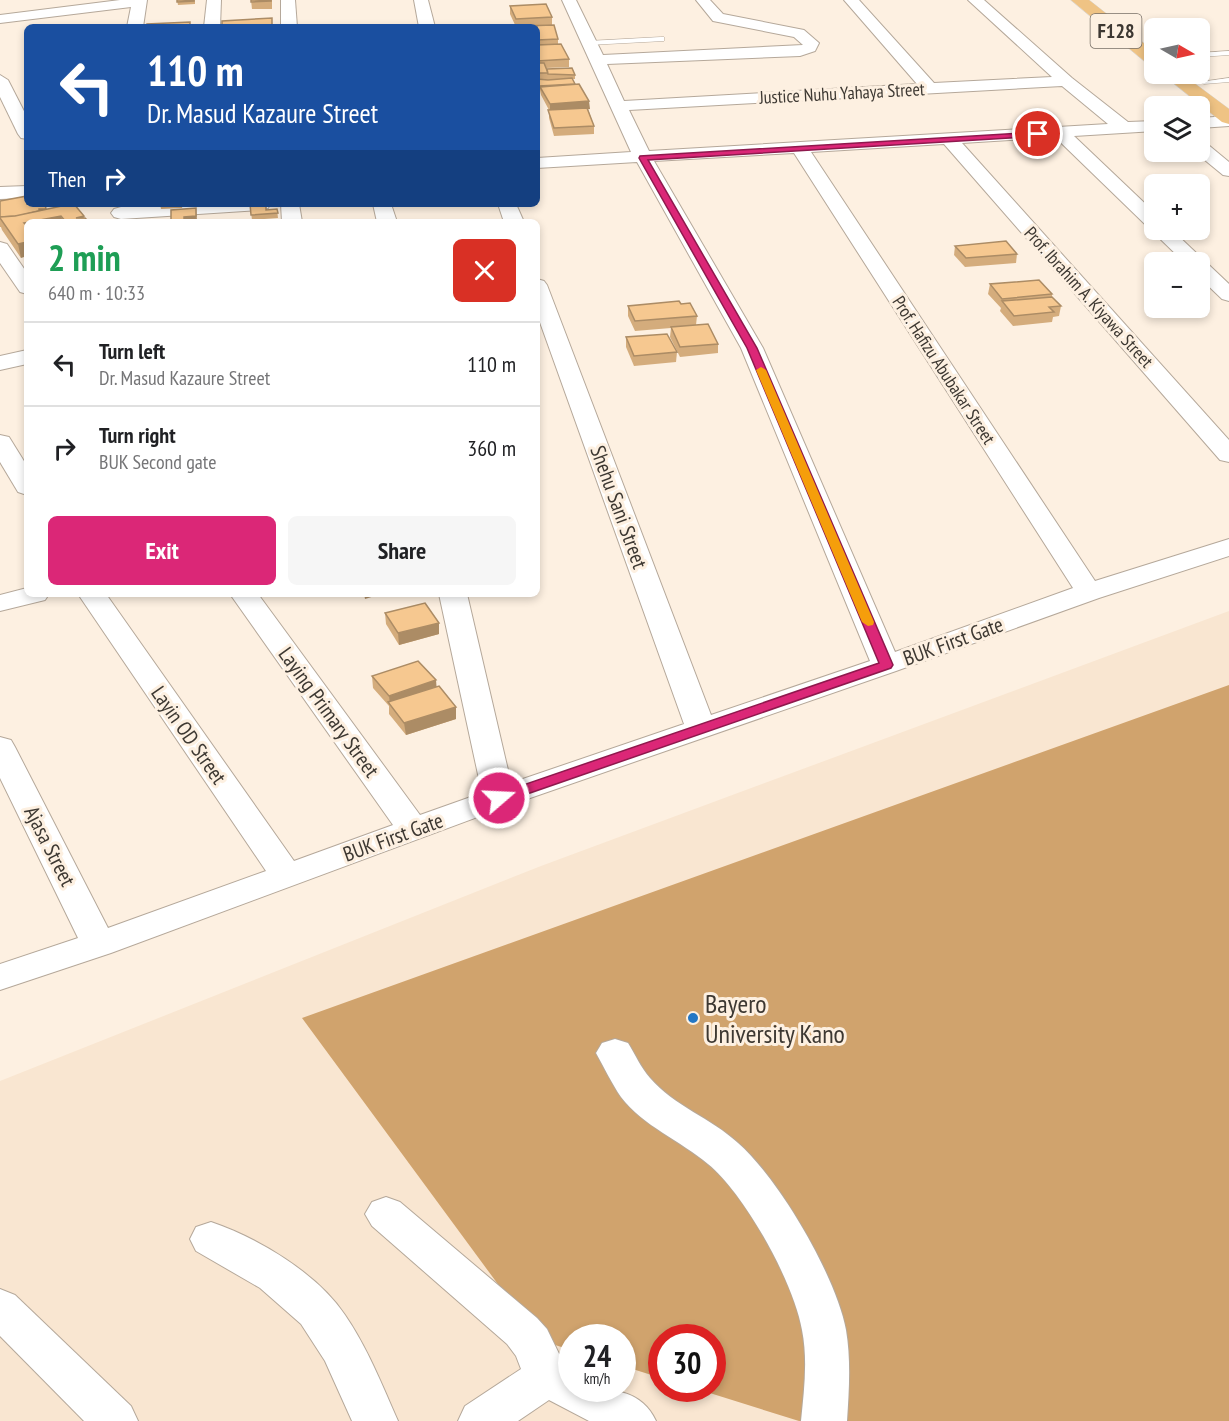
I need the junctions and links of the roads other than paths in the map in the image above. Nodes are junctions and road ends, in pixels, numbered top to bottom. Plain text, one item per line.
1 (35, 0) edge
2 (214, 0) edge
3 (288, 0) edge
4 (420, 0) edge
5 (569, 0) edge
6 (703, 0) edge
7 (851, 0) edge
8 (975, 0) edge
9 (1079, 0) edge
10 (1099, 0) edge
11 (140, 1) edge
12 (108, 3) edge
13 (44, 14) junction
14 (0, 19) edge
15 (51, 24) edge
16 (136, 24) edge
17 (212, 24) edge
18 (289, 24) edge
19 (426, 24) edge
20 (1144, 35) edge
21 (661, 39) dead end
22 (589, 43) junction
23 (1144, 52) edge
24 (1229, 53) edge
25 (1210, 54) edge
26 (596, 60) junction
27 (1210, 79) edge
28 (0, 80) edge
29 (1229, 80) edge
30 (1066, 81) junction
31 (1185, 84) edge
32 (1207, 84) edge
33 (929, 88) junction
34 (1229, 101) edge
35 (619, 106) junction
36 (1229, 119) edge
37 (1210, 122) edge
38 (1144, 127) edge
39 (24, 128) edge
40 (1125, 129) junction
41 (1061, 133) junction
42 (949, 139) junction
43 (800, 148) junction
44 (1210, 155) edge
45 (643, 158) junction
46 (540, 163) edge
47 (1229, 171) edge
48 (24, 192) edge
49 (0, 193) edge
50 (247, 207) edge
51 (122, 213) edge
52 (1144, 213) edge
53 (208, 215) edge
54 (1172, 240) edge
55 (0, 248) edge
56 (1184, 252) edge
57 (1210, 277) edge
58 (24, 281) edge
59 (540, 293) edge
60 (1229, 295) edge
61 (24, 358) edge
62 (0, 363) edge
63 (0, 442) edge
64 (1229, 455) edge
65 (24, 482) edge
66 (1229, 547) edge
67 (1089, 592) junction
68 (24, 597) edge
69 (94, 597) edge
70 (246, 597) edge
71 (454, 597) edge
72 (0, 603) edge
73 (886, 665) junction
74 (701, 728) junction
75 (0, 747) edge
76 (499, 798) junction
77 (413, 829) junction
78 (287, 876) junction
79 (99, 944) junction
80 (0, 977) edge
81 (615, 1053) dead end
82 (386, 1214) dead end
83 (211, 1239) dead end
84 (0, 1308) edge
85 (546, 1376) junction
86 (115, 1421) edge
87 (375, 1421) edge
88 (481, 1421) edge
89 (633, 1421) edge
90 (825, 1421) edge

1 - 13 street
2 - 17 street
3 - 18 street
4 - 19 street
5 - 22 street
6 - 26 street
7 - 33 street
8 - 30 street
9 - 23 main road, F128
10 - 20 main road, F128
11 - 12 street
11 - 16 street
12 - 13 street
13 - 14 street
13 - 15 street
21 - 22 lane
22 - 26 street
24 - 25 lane
26 - 35 street
27 - 29 lane
28 - 39 street
30 - 33 street, Justice Nuhu Yahaya Street
30 - 40 street
31 - 36 main road
32 - 34 main road
33 - 35 street, Justice Nuhu Yahaya Street
35 - 45 street
36 - 37 street
38 - 40 street
40 - 41 street
41 - 42 street
41 - 52 street
42 - 43 street
42 - 64 street, Prof. Ibrahim A. Kiyawa Street
43 - 45 street
43 - 67 street, Prof. Hafizu Abubakar Street
44 - 47 street
45 - 46 street
45 - 73 street
48 - 49 street
50 - 53 street
51 - 53 street
54 - 56 street
55 - 58 street
57 - 60 street
59 - 74 street, Shehu Sani Street
61 - 62 street
63 - 65 street
66 - 67 street, BUK First Gate
67 - 73 street, BUK First Gate
68 - 72 street
69 - 78 street, Layin OD Street
70 - 77 street, Laying Primary Street
71 - 76 street
73 - 74 street, BUK First Gate
74 - 76 street, BUK First Gate
75 - 79 street, Ajasa Street
76 - 77 street, BUK First Gate
77 - 78 street, BUK First Gate
78 - 79 street, BUK First Gate
79 - 80 street, BUK First Gate
81 - 90 street
82 - 85 street
83 - 87 street
84 - 86 street
85 - 88 street
85 - 89 street

